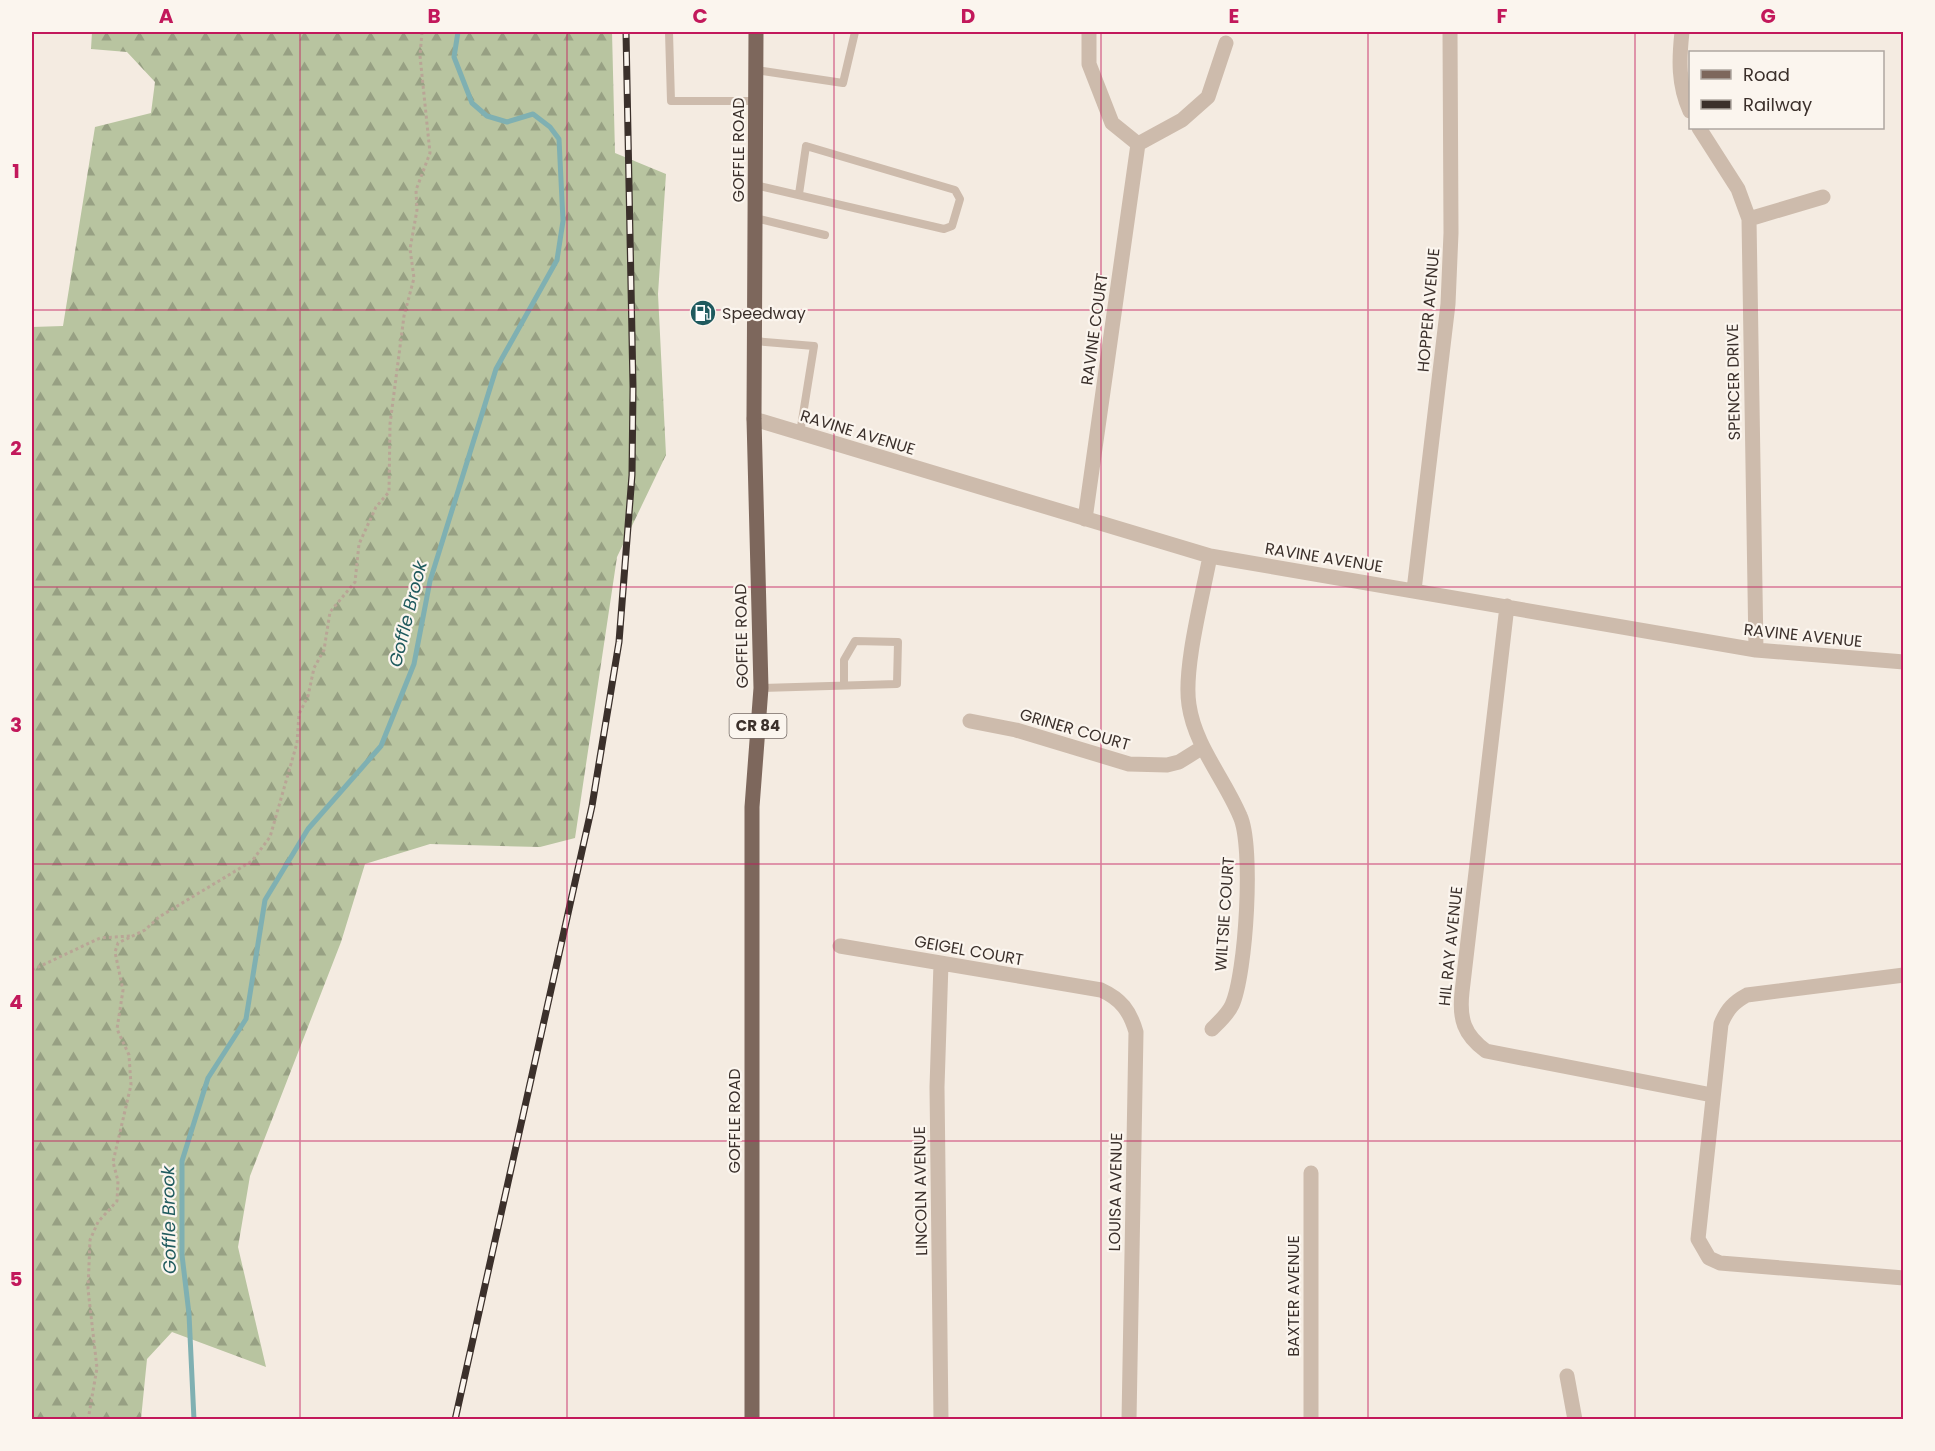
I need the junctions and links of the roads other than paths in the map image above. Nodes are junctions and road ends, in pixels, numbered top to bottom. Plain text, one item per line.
1 (669, 32) edge
2 (756, 32) edge
3 (855, 32) edge
4 (1089, 32) edge
5 (1450, 32) edge
6 (1682, 32) edge
7 (1226, 43) dead end
8 (756, 70) junction
9 (756, 101) junction
10 (1689, 108) edge
11 (1701, 129) edge
12 (1138, 144) junction
13 (755, 185) junction
14 (799, 194) junction
15 (1823, 197) dead end
16 (755, 218) junction
17 (1749, 219) junction
18 (825, 235) dead end
19 (754, 341) junction
20 (754, 419) junction
21 (800, 433) junction
22 (1085, 519) junction
23 (1210, 556) junction
24 (1414, 590) junction
25 (1507, 606) junction
26 (1756, 650) junction
27 (1904, 662) edge
28 (844, 685) junction
29 (761, 688) junction
30 (970, 721) dead end
31 (1203, 747) junction
32 (840, 946) dead end
33 (940, 963) junction
34 (1904, 975) edge
35 (1092, 989) joint
36 (1212, 1029) dead end
37 (1712, 1095) junction
38 (1311, 1173) dead end
39 (1904, 1278) edge
40 (1566, 1376) dead end
41 (752, 1419) edge
42 (941, 1419) edge
43 (1130, 1419) edge
44 (1311, 1419) edge
45 (1575, 1419) edge

1 - 9 lane
2 - 8 main road, GOFFLE ROAD / CR 84
3 - 8 lane
4 - 12 street
5 - 24 street, HOPPER AVENUE
6 - 10 street
7 - 12 street
8 - 9 main road, GOFFLE ROAD / CR 84
9 - 13 main road, GOFFLE ROAD / CR 84
11 - 17 street, SPENCER DRIVE
12 - 22 street, RAVINE COURT
13 - 14 lane
13 - 16 main road, GOFFLE ROAD / CR 84
14 - 14 lane
15 - 17 street
16 - 18 lane
16 - 19 main road, GOFFLE ROAD / CR 84
17 - 26 street, SPENCER DRIVE
19 - 20 main road, GOFFLE ROAD / CR 84
19 - 21 lane
20 - 21 street, RAVINE AVENUE
20 - 29 main road, GOFFLE ROAD / CR 84
21 - 22 street, RAVINE AVENUE
22 - 23 street, RAVINE AVENUE
23 - 24 street, RAVINE AVENUE
23 - 31 street, WILTSIE COURT
24 - 25 street, RAVINE AVENUE
25 - 26 street, RAVINE AVENUE
25 - 37 street, HIL RAY AVENUE
26 - 27 street, RAVINE AVENUE
28 - 28 lane
28 - 29 lane
29 - 41 main road, GOFFLE ROAD / CR 84
30 - 31 street, GRINER COURT
31 - 36 street, WILTSIE COURT
32 - 33 street, GEIGEL COURT
33 - 35 street, GEIGEL COURT
33 - 42 street, LINCOLN AVENUE
34 - 37 street
35 - 43 street, LOUISA AVENUE
37 - 39 street
38 - 44 street, BAXTER AVENUE
40 - 45 street

